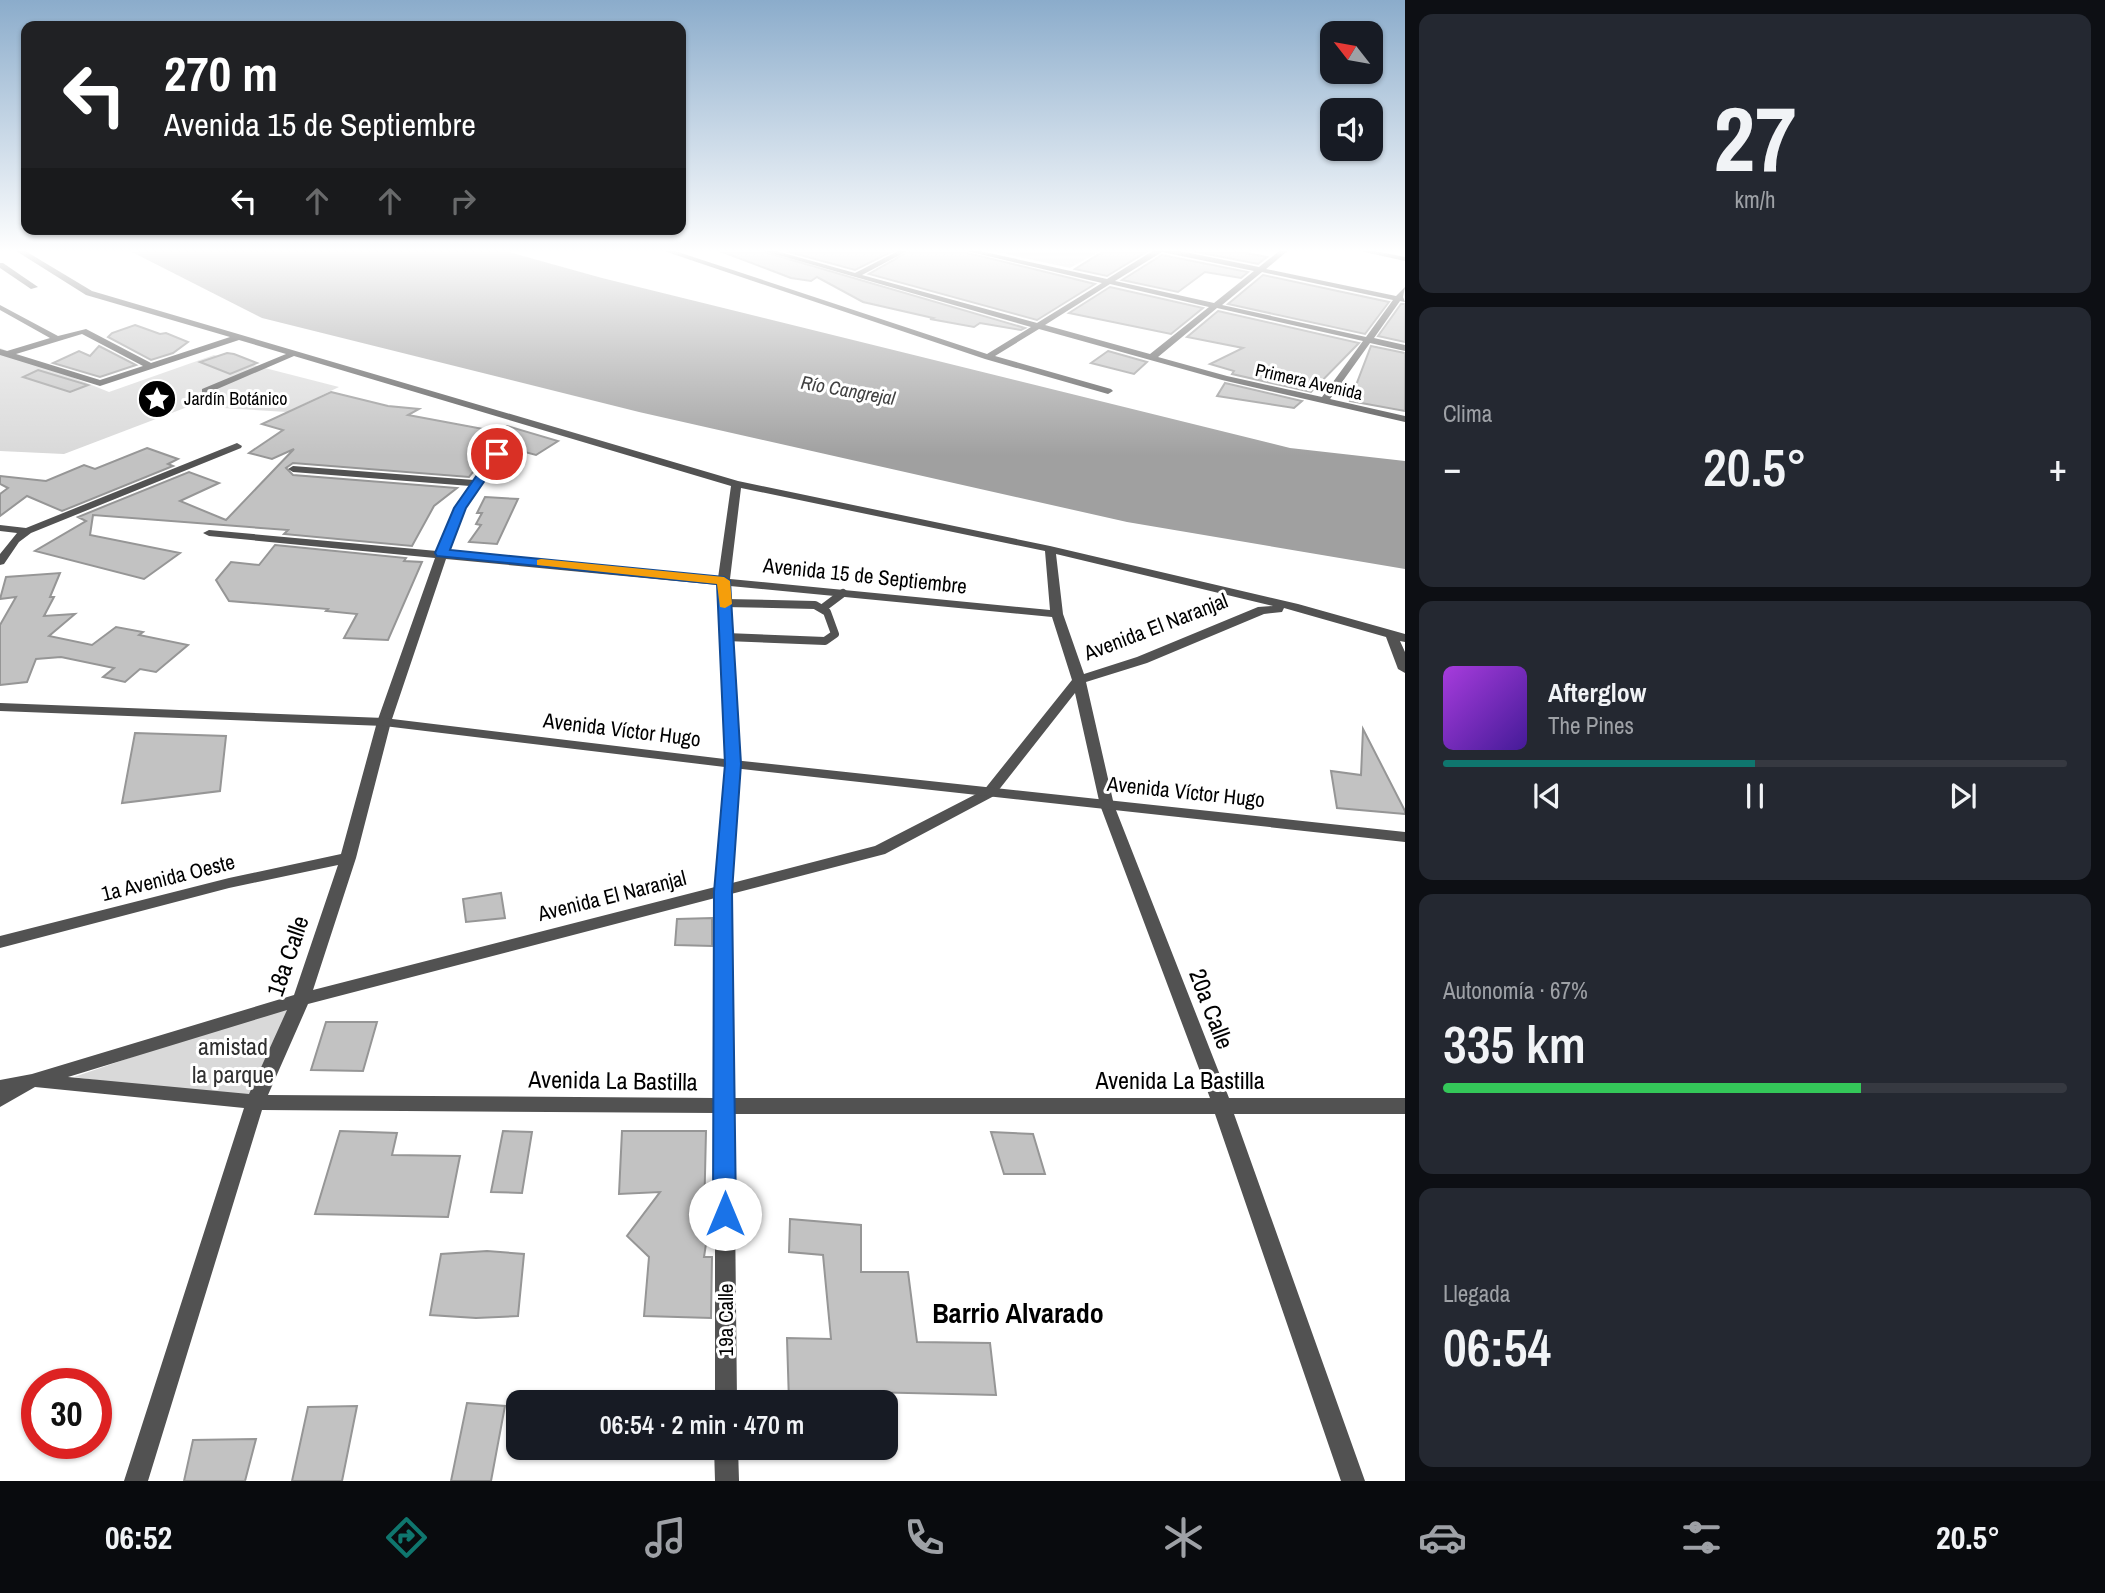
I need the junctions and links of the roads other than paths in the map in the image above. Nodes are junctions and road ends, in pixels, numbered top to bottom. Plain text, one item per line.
1 (20, 318) edge
2 (173, 318) edge
3 (871, 318) edge
4 (1012, 318) edge
5 (1053, 318) edge
6 (1197, 318) edge
7 (1267, 318) edge
8 (1386, 318) edge
9 (1040, 326) junction
10 (239, 338) junction
11 (58, 339) junction
12 (1368, 340) junction
13 (1405, 348) edge
14 (3, 353) edge
15 (295, 353) junction
16 (988, 357) junction
17 (1152, 357) junction
18 (148, 365) junction
19 (205, 391) dead end
20 (1108, 391) dead end
21 (1323, 402) junction
22 (1405, 419) edge
23 (237, 446) dead end
24 (497, 454) dead end
25 (293, 469) dead end
26 (477, 483) junction
27 (736, 484) junction
28 (0, 528) edge
29 (27, 531) junction
30 (209, 533) dead end
31 (1049, 549) junction
32 (442, 553) junction
33 (0, 562) edge
34 (724, 581) junction
35 (843, 593) junction
36 (725, 603) junction
37 (1294, 607) junction
38 (823, 608) junction
39 (1057, 614) junction
40 (726, 637) junction
41 (1399, 637) edge
42 (1405, 669) edge
43 (1080, 680) junction
44 (0, 707) edge
45 (384, 722) junction
46 (733, 764) junction
47 (989, 793) junction
48 (1107, 805) junction
49 (1405, 837) edge
50 (348, 858) junction
51 (723, 892) junction
52 (0, 942) edge
53 (301, 999) junction
54 (33, 1081) junction
55 (0, 1087) edge
56 (0, 1100) edge
57 (255, 1102) junction
58 (1222, 1105) junction
59 (724, 1106) junction
60 (1405, 1106) edge
61 (726, 1390) edge
62 (726, 1460) edge
63 (136, 1481) edge
64 (727, 1481) edge
65 (1353, 1481) edge

1 - 11 street
2 - 10 street
3 - 16 street
4 - 9 street, Primera Avenida
5 - 9 street
6 - 17 street
7 - 12 street
8 - 12 street
9 - 16 street
9 - 17 street, Primera Avenida
10 - 15 street
10 - 18 street
11 - 14 street
11 - 18 street
12 - 13 street
12 - 21 street
14 - 18 street
15 - 19 street
15 - 27 street
16 - 20 street
17 - 21 street, Primera Avenida
21 - 22 street, Primera Avenida
23 - 29 street
24 - 26 street, 18a Calle
25 - 26 street
26 - 32 street, 18a Calle
27 - 31 street
27 - 34 street, 19a Calle
28 - 29 street
29 - 33 street
30 - 32 street, Avenida 15 de Septiembre
31 - 37 street
31 - 39 street, 20a Calle
32 - 34 street, Avenida 15 de Septiembre
32 - 45 street, 18a Calle
34 - 35 street, Avenida 15 de Septiembre
34 - 36 street, 19a Calle
35 - 38 lane
35 - 39 street, Avenida 15 de Septiembre
36 - 38 lane
36 - 40 street, 19a Calle
37 - 41 street
37 - 43 street, Avenida El Naranjal
38 - 40 lane
39 - 43 street, 20a Calle
40 - 46 street, 19a Calle
41 - 42 street
43 - 47 street, Avenida El Naranjal
43 - 48 street, 20a Calle
44 - 45 street, Avenida Víctor Hugo
45 - 46 street, Avenida Víctor Hugo
45 - 50 street, 18a Calle
46 - 47 street, Avenida Víctor Hugo
46 - 51 street, 19a Calle
47 - 48 street, Avenida Víctor Hugo
47 - 51 street, Avenida El Naranjal
48 - 49 street, Avenida Víctor Hugo
48 - 58 street, 20a Calle
50 - 52 street, 1a Avenida Oeste
50 - 53 street, 18a Calle
51 - 53 street, Avenida El Naranjal
51 - 59 street, 19a Calle
53 - 54 street, Avenida El Naranjal
53 - 57 street, 18a Calle
54 - 55 street, Avenida El Naranjal
54 - 56 street
54 - 57 street, Avenida La Bastilla
57 - 59 street, Avenida La Bastilla
57 - 63 street, 18a Calle
58 - 59 street, Avenida La Bastilla
58 - 60 street, Avenida La Bastilla
58 - 65 street, 20a Calle
59 - 61 street, 19a Calle
62 - 64 street

